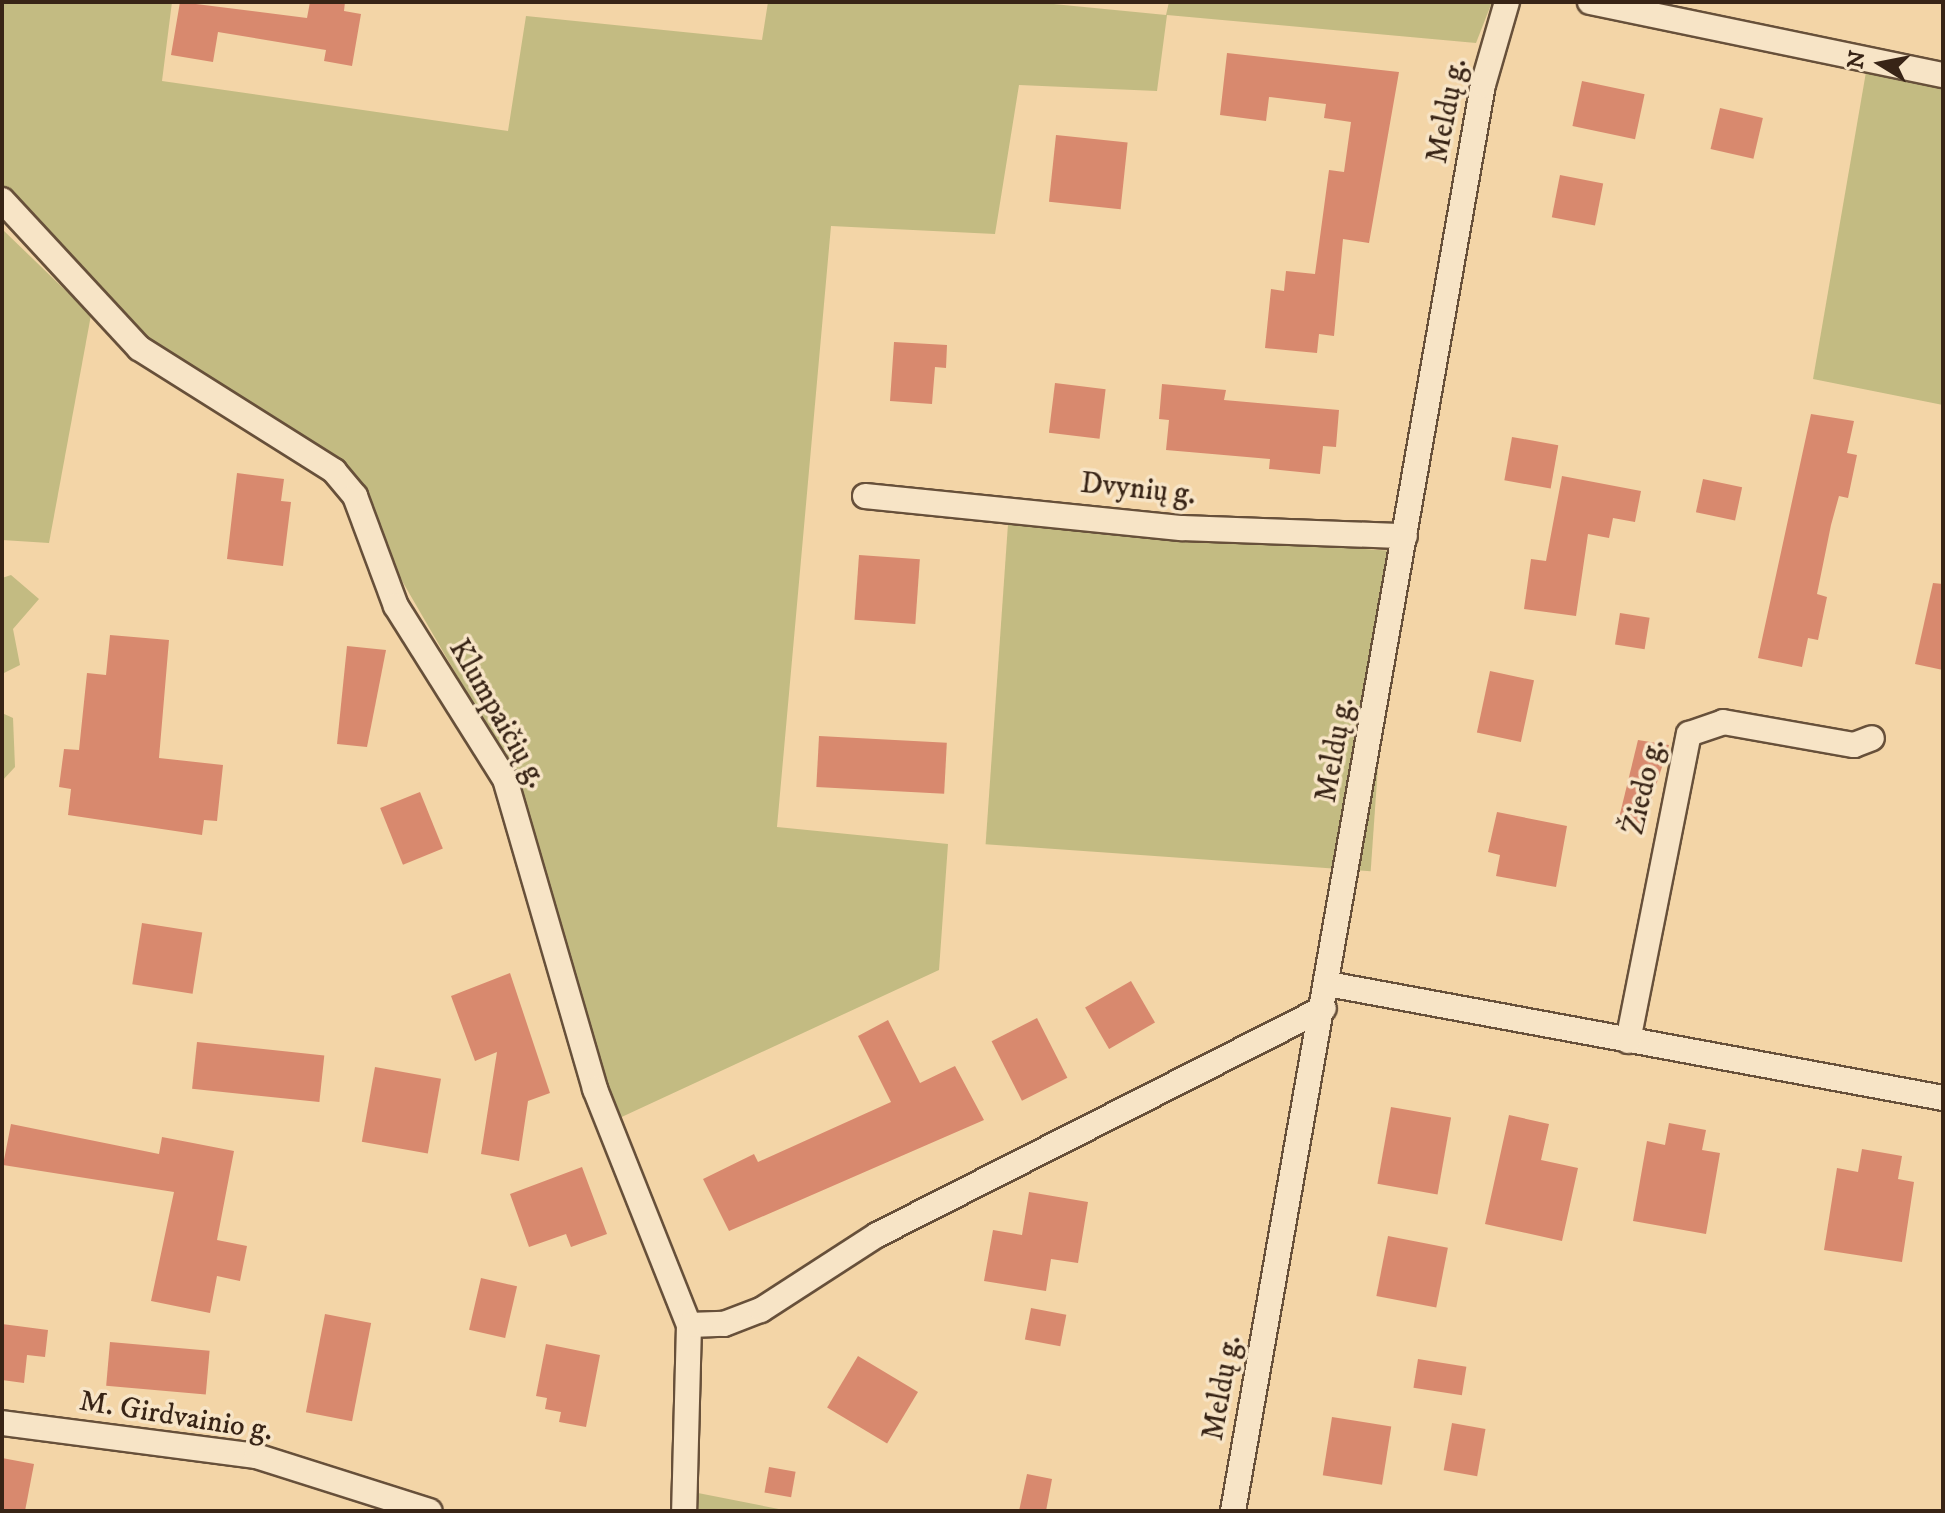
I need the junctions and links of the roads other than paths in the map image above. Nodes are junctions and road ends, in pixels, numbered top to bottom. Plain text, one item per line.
1 (1507, 2) edge
2 (1590, 2) edge
3 (1943, 75) edge
4 (2, 200) edge
5 (865, 496) dead end
6 (1405, 536) junction
7 (1872, 738) dead end
8 (1328, 984) junction
9 (1324, 1008) junction
10 (1628, 1041) junction
11 (1943, 1098) edge
12 (689, 1325) junction
13 (2, 1423) edge
14 (429, 1511) edge
15 (684, 1511) edge
16 (1233, 1511) edge

1 - 6 street, Meldų g.
2 - 3 street
4 - 12 street, Klumpaičių g.
5 - 6 street, Dvynių g.
6 - 8 street, Meldų g.
7 - 10 street, Žiedo g.
8 - 9 street, Meldų g.
8 - 10 street
9 - 12 street
9 - 16 street, Meldų g.
10 - 11 street
12 - 15 street, Klumpaičių g.
13 - 14 street, M. Girdvainio g.

